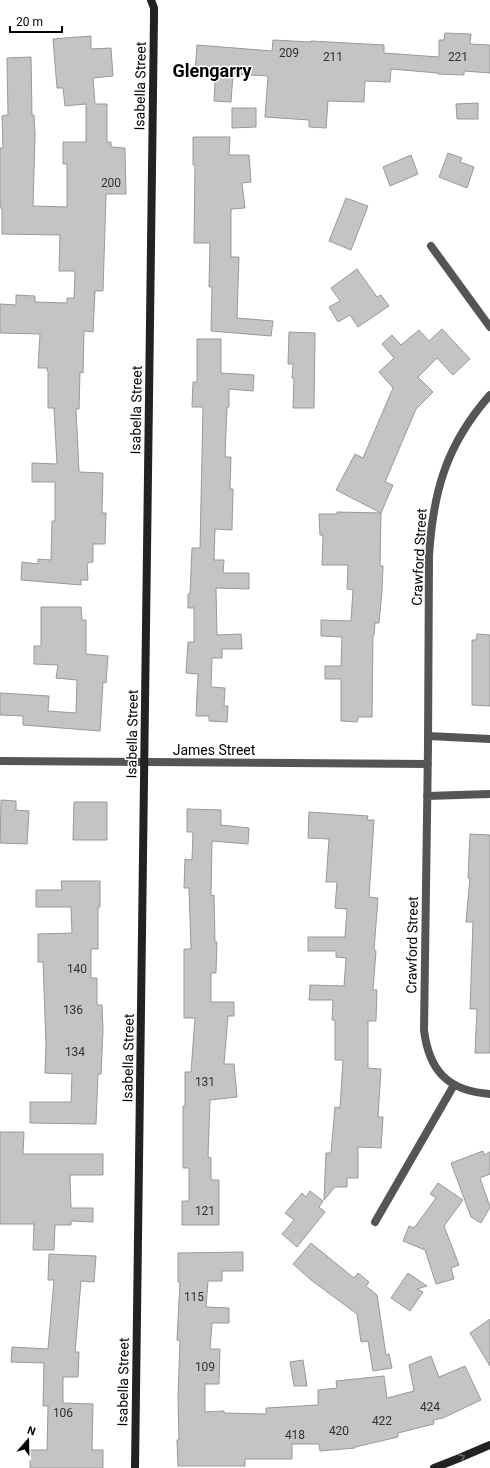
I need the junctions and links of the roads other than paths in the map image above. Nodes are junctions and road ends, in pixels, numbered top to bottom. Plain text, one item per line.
1 (151, 0) edge
2 (430, 246) dead end
3 (490, 327) edge
4 (490, 395) edge
5 (428, 736) junction
6 (490, 739) edge
7 (0, 761) edge
8 (145, 763) junction
9 (428, 764) junction
10 (490, 794) edge
11 (427, 796) junction
12 (454, 1085) junction
13 (490, 1094) edge
14 (375, 1222) dead end
15 (490, 1445) edge
16 (135, 1468) edge
17 (434, 1468) edge

1 - 8 street, Isabella Street
2 - 3 street
4 - 5 street, Crawford Street
5 - 6 street
5 - 9 street, Crawford Street
7 - 8 street, James Street
8 - 9 street, James Street
8 - 16 street, Isabella Street
9 - 11 street, Crawford Street
10 - 11 street
11 - 12 street, Crawford Street
12 - 13 street, Crawford Street
12 - 14 street
17 -> 15 street

